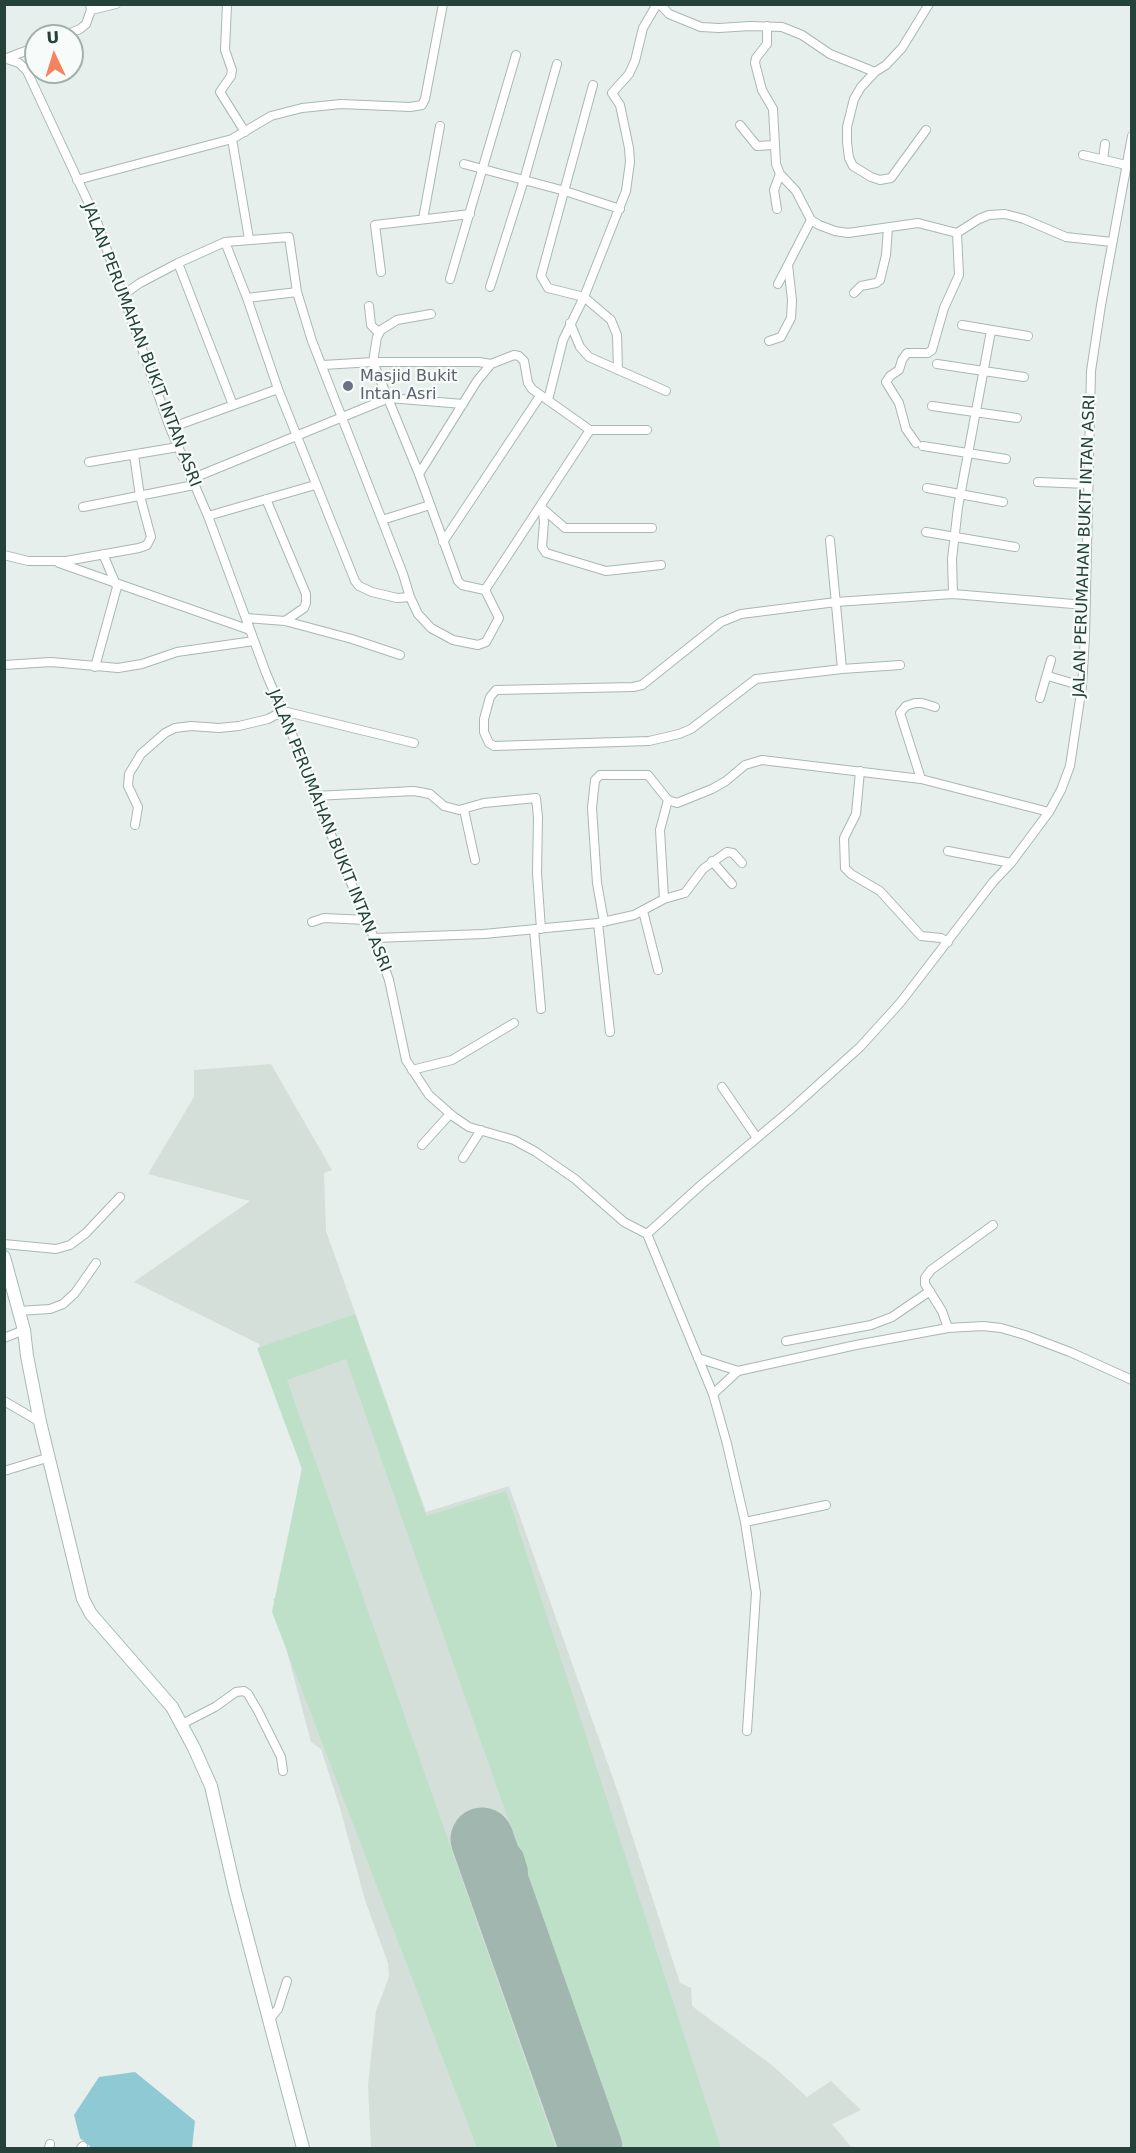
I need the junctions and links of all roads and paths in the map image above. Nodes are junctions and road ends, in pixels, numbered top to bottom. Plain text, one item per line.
1 (116, 4) edge
2 (227, 4) edge
3 (443, 4) edge
4 (658, 4) edge
5 (929, 4) edge
6 (90, 8) edge
7 (84, 26) edge
8 (767, 26) junction
9 (24, 51) edge
10 (516, 55) dead end
11 (6, 58) edge
12 (557, 64) dead end
13 (875, 72) junction
14 (593, 85) dead end
15 (740, 125) dead end
16 (440, 126) dead end
17 (926, 130) dead end
18 (245, 132) junction
19 (1131, 136) edge
20 (232, 139) junction
21 (1105, 144) dead end
22 (774, 145) junction
23 (1083, 155) dead end
24 (1103, 160) junction
25 (464, 164) dead end
26 (1126, 165) junction
27 (483, 169) junction
28 (780, 174) junction
29 (77, 180) junction
30 (524, 180) junction
31 (565, 191) junction
32 (620, 209) junction
33 (777, 209) dead end
34 (470, 214) junction
35 (423, 219) junction
36 (812, 220) junction
37 (888, 228) junction
38 (957, 233) junction
39 (249, 239) junction
40 (225, 242) junction
41 (1112, 242) junction
42 (178, 263) junction
43 (788, 265) junction
44 (381, 272) dead end
45 (450, 279) dead end
46 (778, 284) dead end
47 (490, 287) dead end
48 (297, 292) junction
49 (854, 293) dead end
50 (123, 295) junction
51 (584, 297) junction
52 (247, 298) junction
53 (369, 306) dead end
54 (431, 314) dead end
55 (570, 323) junction
56 (962, 325) dead end
57 (991, 331) junction
58 (378, 333) junction
59 (1028, 336) dead end
60 (769, 341) dead end
61 (374, 362) junction
62 (491, 364) junction
63 (937, 364) dead end
64 (323, 365) junction
65 (618, 370) junction
66 (983, 372) junction
67 (1024, 377) dead end
68 (278, 389) junction
69 (666, 391) dead end
70 (389, 398) junction
71 (544, 398) junction
72 (464, 404) junction
73 (233, 405) junction
74 (932, 406) dead end
75 (976, 412) junction
76 (343, 417) junction
77 (1017, 418) dead end
78 (170, 428) junction
79 (590, 430) junction
80 (647, 430) dead end
81 (296, 436) junction
82 (178, 447) junction
83 (968, 454) junction
84 (134, 455) junction
85 (1006, 459) dead end
86 (89, 462) dead end
87 (419, 474) junction
88 (193, 482) junction
89 (1038, 482) dead end
90 (1088, 484) junction
91 (315, 485) junction
92 (927, 488) dead end
93 (960, 495) junction
94 (140, 496) junction
95 (266, 500) junction
96 (1003, 502) dead end
97 (430, 505) junction
98 (542, 506) junction
99 (83, 507) dead end
100 (208, 516) junction
101 (382, 520) junction
102 (652, 528) dead end
103 (926, 532) dead end
104 (954, 538) junction
105 (830, 540) dead end
106 (443, 542) junction
107 (1015, 547) dead end
108 (103, 554) junction
109 (4, 555) edge
110 (53, 561) junction
111 (661, 565) dead end
112 (115, 581) junction
113 (485, 590) junction
114 (953, 594) junction
115 (410, 597) junction
116 (836, 603) junction
117 (1085, 605) junction
118 (246, 618) junction
119 (285, 621) junction
120 (250, 630) junction
121 (254, 641) junction
122 (400, 655) dead end
123 (1051, 660) dead end
124 (4, 665) edge
125 (900, 665) dead end
126 (95, 667) junction
127 (842, 669) junction
128 (1048, 676) junction
129 (1082, 686) junction
130 (1040, 698) dead end
131 (935, 707) dead end
132 (283, 711) junction
133 (414, 743) dead end
134 (860, 771) junction
135 (921, 779) junction
136 (315, 796) junction
137 (668, 800) junction
138 (464, 810) junction
139 (1049, 812) junction
140 (135, 825) dead end
141 (948, 851) dead end
142 (476, 860) dead end
143 (712, 861) junction
144 (1011, 862) junction
145 (742, 863) dead end
146 (732, 884) dead end
147 (664, 899) junction
148 (643, 911) junction
149 (367, 920) junction
150 (312, 922) dead end
151 (601, 922) junction
152 (538, 929) junction
153 (374, 938) junction
154 (948, 942) junction
155 (658, 970) dead end
156 (541, 1008) dead end
157 (514, 1023) dead end
158 (610, 1032) dead end
159 (412, 1071) junction
160 (722, 1087) dead end
161 (450, 1114) junction
162 (481, 1130) junction
163 (757, 1138) junction
164 (422, 1145) dead end
165 (463, 1158) dead end
166 (120, 1197) dead end
167 (993, 1225) dead end
168 (647, 1234) junction
169 (4, 1244) edge
170 (4, 1257) edge
171 (96, 1263) dead end
172 (930, 1291) junction
173 (18, 1311) junction
174 (948, 1328) junction
175 (24, 1330) junction
176 (852, 1330) junction
177 (4, 1338) edge
178 (786, 1341) dead end
179 (856, 1345) junction
180 (698, 1358) junction
181 (738, 1371) junction
182 (1131, 1380) edge
183 (713, 1394) junction
184 (4, 1401) edge
185 (40, 1422) junction
186 (50, 1457) junction
187 (4, 1471) edge
188 (826, 1505) dead end
189 (745, 1522) junction
190 (182, 1724) junction
191 (747, 1731) dead end
192 (283, 1771) dead end
193 (287, 1981) dead end
194 (270, 2019) junction
195 (303, 2148) edge

1 - 6 street
2 - 18 street
3 - 18 street
4 - 8 street
4 - 32 street
5 - 13 street
6 - 7 street
8 - 13 street
8 - 22 street
9 - 11 street
10 - 27 street
11 - 29 street, JALAN PERUMAHAN BUKIT INTAN ASRI
12 - 30 street
13 - 17 street
14 - 31 street
15 - 22 street
16 - 35 street
18 - 20 street
19 - 26 street, JALAN PERUMAHAN BUKIT INTAN ASRI
20 - 29 street
20 - 39 street
21 - 24 street
22 - 28 street
23 - 24 street
24 - 26 street
25 - 27 street
26 - 41 street, JALAN PERUMAHAN BUKIT INTAN ASRI
27 - 30 street
27 - 34 street
28 - 33 street
28 - 36 street
29 - 50 street, JALAN PERUMAHAN BUKIT INTAN ASRI
30 - 31 street
30 - 47 street
31 - 32 street
31 - 51 street
32 - 51 street
34 - 35 street
34 - 45 street
35 - 44 street
36 - 37 street
36 - 43 street
37 - 38 street
37 - 49 street
38 - 41 street
38 - 83 street
39 - 40 street
39 - 48 street
40 - 42 street
40 - 52 street
41 - 90 street, JALAN PERUMAHAN BUKIT INTAN ASRI
42 - 50 street
42 - 73 street
43 - 46 street
43 - 60 street
48 - 52 street
48 - 64 street
50 - 78 street, JALAN PERUMAHAN BUKIT INTAN ASRI
51 - 55 street
51 - 65 street
52 - 68 street
53 - 58 street
54 - 58 street
55 - 65 street
55 - 71 street
56 - 57 street
57 - 59 street
57 - 66 street
58 - 61 street
61 - 62 street
61 - 64 street
61 - 70 street
62 - 71 street
62 - 72 street
63 - 66 street
64 - 76 street
65 - 69 street
66 - 67 street
66 - 75 street
68 - 73 street
68 - 81 street
70 - 72 street
70 - 76 street
70 - 87 street
71 - 79 street
71 - 106 street
72 - 87 street
73 - 78 street
74 - 75 street
75 - 77 street
75 - 83 street
76 - 81 street
76 - 101 street
78 - 82 street, JALAN PERUMAHAN BUKIT INTAN ASRI
79 - 80 street
79 - 98 street
81 - 88 street
81 - 91 street
82 - 84 street
82 - 88 street, JALAN PERUMAHAN BUKIT INTAN ASRI
83 - 85 street
83 - 93 street
84 - 86 street
84 - 94 street
87 - 97 street
88 - 94 street
88 - 100 street, JALAN PERUMAHAN BUKIT INTAN ASRI
89 - 90 street
90 - 117 street, JALAN PERUMAHAN BUKIT INTAN ASRI
91 - 95 street
91 - 115 street
92 - 93 street
93 - 96 street
93 - 104 street
94 - 99 street
94 - 108 street
95 - 100 street
95 - 119 street
97 - 101 street
97 - 106 street
98 - 102 street
98 - 111 street
98 - 113 street
100 - 118 street, JALAN PERUMAHAN BUKIT INTAN ASRI
101 - 115 street
103 - 104 street
104 - 107 street
104 - 114 street
105 - 116 street
106 - 113 street
108 - 110 street
108 - 112 street
109 - 110 street
110 - 112 street
112 - 120 street
112 - 126 street
113 - 115 street
114 - 116 street
114 - 117 street
116 - 127 street
116 - 127 street
117 - 129 street, JALAN PERUMAHAN BUKIT INTAN ASRI
118 - 119 street
118 - 120 street, JALAN PERUMAHAN BUKIT INTAN ASRI
119 - 122 street
120 - 121 street, JALAN PERUMAHAN BUKIT INTAN ASRI
121 - 126 street
121 - 132 street, JALAN PERUMAHAN BUKIT INTAN ASRI
123 - 128 street
124 - 126 street
125 - 127 street
128 - 129 street
128 - 130 street
129 - 139 street, JALAN PERUMAHAN BUKIT INTAN ASRI
131 - 135 street
132 - 133 street
132 - 136 street, JALAN PERUMAHAN BUKIT INTAN ASRI
132 - 140 street
134 - 135 street
134 - 137 street
134 - 154 street
135 - 139 street
136 - 138 street
136 - 149 street, JALAN PERUMAHAN BUKIT INTAN ASRI
137 - 147 street
137 - 151 street
138 - 142 street
138 - 152 street
139 - 144 street, JALAN PERUMAHAN BUKIT INTAN ASRI
141 - 144 street
143 - 145 street
143 - 146 street
143 - 147 street
144 - 154 street, JALAN PERUMAHAN BUKIT INTAN ASRI
147 - 148 street
148 - 151 street
148 - 155 street
149 - 150 street
149 - 153 street, JALAN PERUMAHAN BUKIT INTAN ASRI
151 - 152 street
151 - 158 street
152 - 153 street
152 - 156 street
153 - 159 street, JALAN PERUMAHAN BUKIT INTAN ASRI
154 - 163 street, JALAN PERUMAHAN BUKIT INTAN ASRI
157 - 159 street
159 - 161 street, JALAN PERUMAHAN BUKIT INTAN ASRI
160 - 163 street
161 - 162 street, JALAN PERUMAHAN BUKIT INTAN ASRI
161 - 164 street
162 - 165 street
162 - 168 street, JALAN PERUMAHAN BUKIT INTAN ASRI
163 - 168 street, JALAN PERUMAHAN BUKIT INTAN ASRI
166 - 169 street
167 - 172 street
168 - 180 street
170 - 173 street
171 - 173 street
172 - 174 street
172 - 176 street
173 - 175 street
174 - 179 street
174 - 182 street
175 - 177 street
175 - 185 street
176 - 178 street
176 - 179 street
179 - 181 street
180 - 181 street
180 - 183 street
181 - 183 street
183 - 189 street
184 - 185 street
185 - 186 street
186 - 187 street
186 - 190 street
188 - 189 street
189 - 191 street
190 - 192 street
190 - 194 street
193 - 194 street
194 - 195 street

